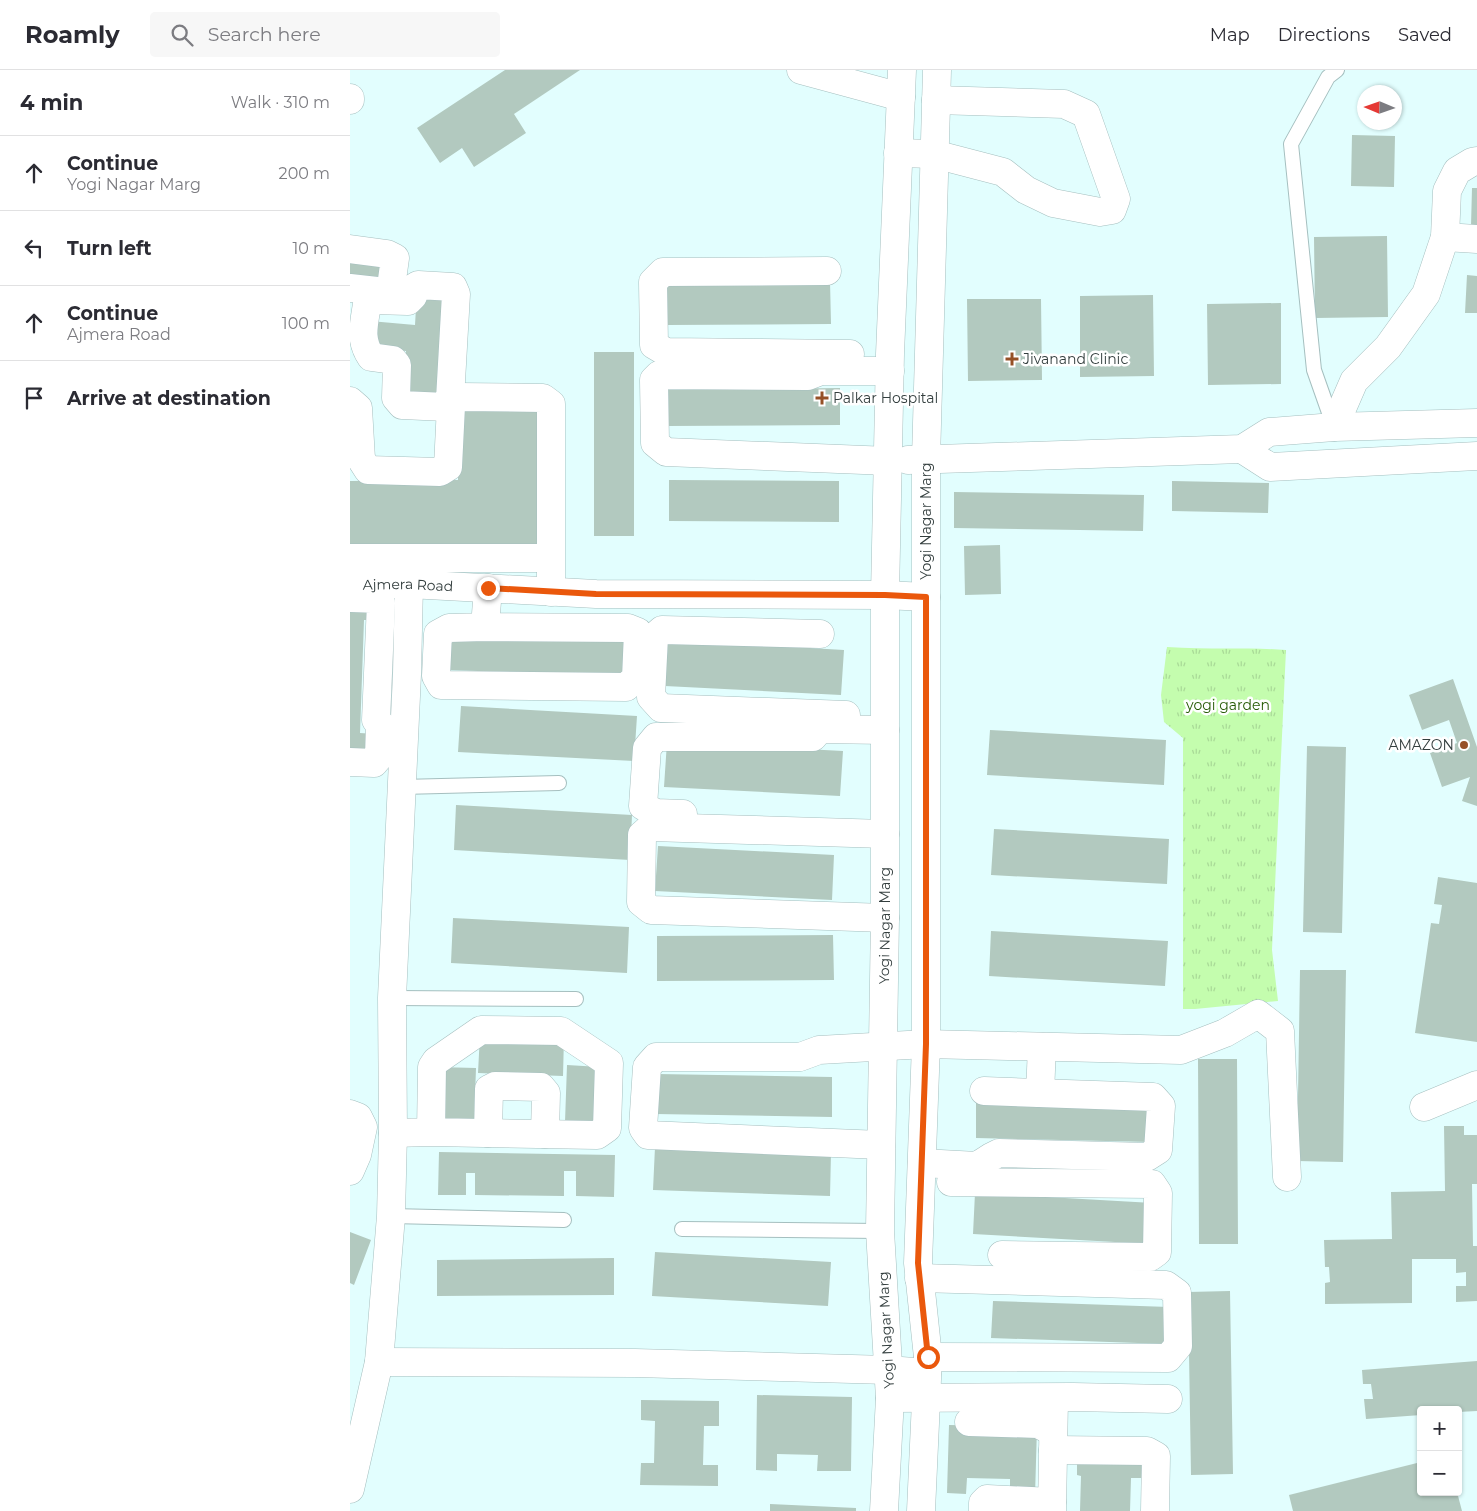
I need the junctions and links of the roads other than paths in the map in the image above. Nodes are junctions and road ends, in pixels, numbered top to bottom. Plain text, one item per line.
1 (801, 70) edge
2 (902, 70) edge
3 (936, 70) edge
4 (1337, 70) edge
5 (901, 97) junction
6 (936, 100) junction
7 (898, 153) junction
8 (934, 154) junction
9 (1477, 161) edge
10 (1445, 237) junction
11 (1477, 239) edge
12 (350, 250) edge
13 (827, 271) dead end
14 (893, 280) junction
15 (931, 282) junction
16 (350, 288) edge
17 (356, 338) edge
18 (890, 362) junction
19 (350, 401) edge
20 (1477, 423) edge
21 (1334, 427) junction
22 (1242, 449) junction
23 (1477, 456) edge
24 (926, 459) junction
25 (889, 461) junction
26 (350, 558) edge
27 (550, 558) junction
28 (409, 584) junction
29 (350, 585) edge
30 (488, 588) junction
31 (550, 592) junction
32 (596, 594) junction
33 (731, 595) junction
34 (885, 595) junction
35 (926, 597) junction
36 (350, 598) edge
37 (485, 627) junction
38 (597, 628) junction
39 (732, 632) junction
40 (820, 634) dead end
41 (379, 646) junction
42 (407, 647) junction
43 (377, 707) junction
44 (405, 708) junction
45 (885, 723) junction
46 (350, 762) edge
47 (559, 783) dead end
48 (402, 787) junction
49 (885, 827) junction
50 (885, 918) junction
51 (392, 998) junction
52 (576, 998) dead end
53 (926, 1044) junction
54 (883, 1047) junction
55 (1042, 1047) junction
56 (1477, 1085) edge
57 (984, 1091) dead end
58 (1040, 1093) junction
59 (1424, 1106) dead end
60 (350, 1114) edge
61 (431, 1132) junction
62 (488, 1133) junction
63 (545, 1134) junction
64 (393, 1144) junction
65 (882, 1145) junction
66 (353, 1163) edge
67 (922, 1172) junction
68 (1287, 1177) dead end
69 (391, 1216) junction
70 (564, 1220) dead end
71 (682, 1230) dead end
72 (880, 1231) junction
73 (1002, 1255) dead end
74 (919, 1278) junction
75 (379, 1362) junction
76 (888, 1370) junction
77 (927, 1376) junction
78 (890, 1398) junction
79 (1054, 1398) junction
80 (1168, 1399) dead end
81 (969, 1422) dead end
82 (1053, 1441) junction
83 (350, 1488) edge
84 (1052, 1507) edge
85 (884, 1511) edge
86 (921, 1511) edge
87 (983, 1511) edge
88 (1154, 1511) edge

1 - 5 street
2 - 5 street, Yogi Nagar Marg
3 - 6 street, Yogi Nagar Marg
4 - 21 lane
5 - 7 street, Yogi Nagar Marg
6 - 8 street, Yogi Nagar Marg
6 - 8 street
7 - 8 street
7 - 14 street, Yogi Nagar Marg
8 - 15 street, Yogi Nagar Marg
9 - 10 street
10 - 11 street
10 - 21 street
12 - 16 street
13 - 18 street
14 - 15 street
14 - 18 street, Yogi Nagar Marg
15 - 24 street, Yogi Nagar Marg
17 - 17 street
18 - 25 street, Yogi Nagar Marg
18 - 25 street
19 - 27 street
20 - 21 street
21 - 22 street
22 - 23 street
22 - 24 street
24 - 25 street
24 - 35 street, Yogi Nagar Marg
25 - 34 street, Yogi Nagar Marg
26 - 27 street
27 - 31 street
28 - 29 street, Ajmera Road
28 - 30 street, Ajmera Road
28 - 42 street
30 - 31 street, Ajmera Road
30 - 37 street
31 - 32 street, Ajmera Road
32 - 33 street, Ajmera Road
32 - 38 street
33 - 34 street, Ajmera Road
33 - 39 street
34 - 35 street, Ajmera Road
34 - 45 street, Yogi Nagar Marg
35 - 53 street, Yogi Nagar Marg
36 - 41 street
37 - 38 street
37 - 38 street
39 - 40 street
39 - 45 street
41 - 42 street
41 - 43 street
42 - 44 street
43 - 44 street
43 - 46 street
44 - 48 street
45 - 49 street, Yogi Nagar Marg
45 - 49 street
47 - 48 lane
48 - 51 street
49 - 50 street, Yogi Nagar Marg
49 - 50 street
50 - 54 street, Yogi Nagar Marg
51 - 52 lane
51 - 64 street
53 - 54 street
53 - 55 street
53 - 67 street, Yogi Nagar Marg
54 - 65 street, Yogi Nagar Marg
54 - 65 street
55 - 58 street
55 - 68 street
56 - 59 street
57 - 58 street
58 - 67 street
60 - 66 street
61 - 62 street
61 - 63 street
61 - 64 street
62 - 63 street
62 - 63 street
64 - 66 street
64 - 69 street
65 - 72 street, Yogi Nagar Marg
67 - 73 street
67 - 74 street, Yogi Nagar Marg
69 - 70 lane
69 - 75 street
71 - 72 lane
72 - 76 street, Yogi Nagar Marg
74 - 77 street, Yogi Nagar Marg
74 - 77 street
75 - 76 street
75 - 83 street
76 - 77 street
76 - 78 street, Yogi Nagar Marg
77 - 78 street
77 - 79 street
77 - 86 street, Yogi Nagar Marg
78 - 85 street, Yogi Nagar Marg
79 - 80 street
79 - 82 street
81 - 82 street
82 - 84 street
82 - 88 street
84 - 87 street

